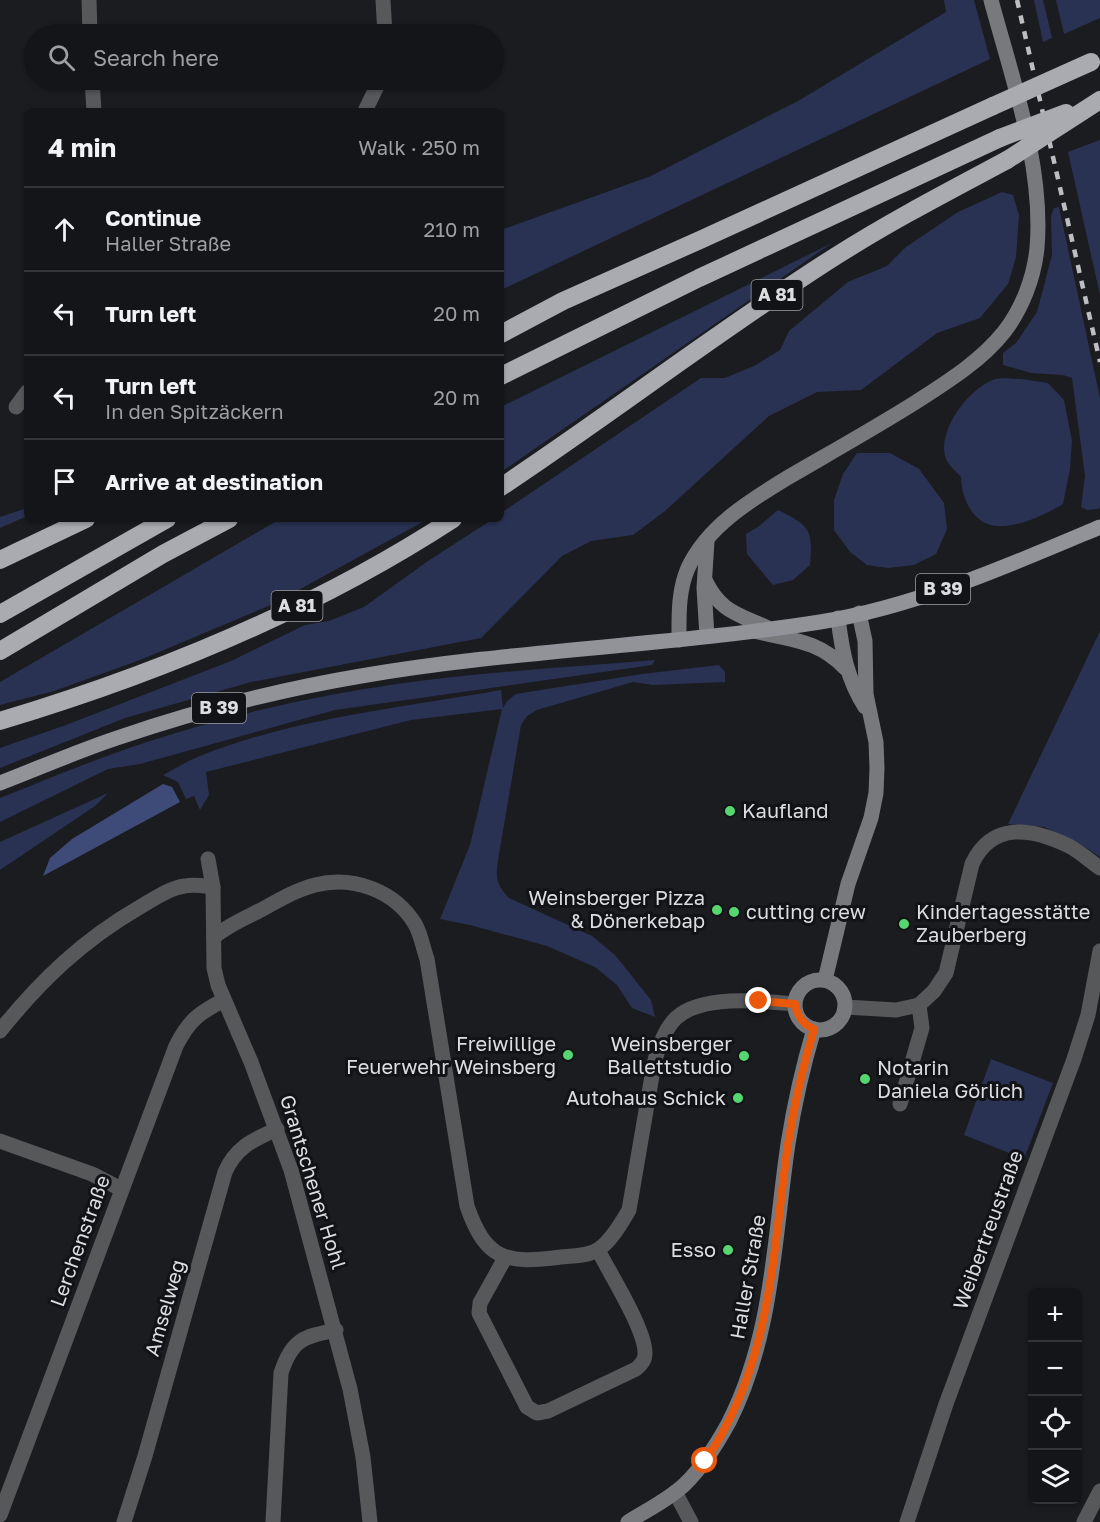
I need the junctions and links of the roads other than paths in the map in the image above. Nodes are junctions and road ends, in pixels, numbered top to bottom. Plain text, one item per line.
1 (89, 0) edge
2 (383, 0) edge
3 (991, 0) edge
4 (90, 24) edge
5 (384, 24) edge
6 (1095, 61) edge
7 (93, 90) edge
8 (375, 90) edge
9 (1100, 100) edge
10 (94, 108) edge
11 (366, 108) edge
12 (504, 331) edge
13 (504, 375) edge
14 (24, 396) edge
15 (16, 407) dead end
16 (504, 485) edge
17 (80, 522) edge
18 (162, 522) edge
19 (223, 522) edge
20 (448, 522) edge
21 (1100, 527) edge
22 (707, 542) junction
23 (0, 560) edge
24 (704, 577) junction
25 (859, 613) junction
26 (0, 614) edge
27 (838, 618) junction
28 (768, 628) junction
29 (751, 630) junction
30 (707, 636) junction
31 (679, 640) junction
32 (0, 651) edge
33 (846, 669) junction
34 (870, 715) junction
35 (0, 721) edge
36 (0, 783) edge
37 (208, 859) dead end
38 (1100, 868) edge
39 (213, 887) junction
40 (214, 937) junction
41 (1100, 951) edge
42 (825, 980) junction
43 (224, 1000) junction
44 (795, 1004) junction
45 (919, 1005) junction
46 (845, 1007) junction
47 (814, 1029) junction
48 (0, 1031) edge
49 (900, 1104) dead end
50 (277, 1129) junction
51 (0, 1142) edge
52 (121, 1189) junction
53 (598, 1250) junction
54 (505, 1258) junction
55 (336, 1330) junction
56 (1100, 1491) edge
57 (675, 1492) junction
58 (0, 1515) edge
59 (124, 1522) edge
60 (273, 1522) edge
61 (370, 1522) edge
62 (628, 1522) edge
63 (691, 1522) edge
64 (907, 1522) edge
65 (1084, 1522) edge

1 - 4 street
2 - 5 street
3 - 22 street
6 - 12 highway, bridge
7 - 10 street
8 - 11 street
9 - 13 highway, bridge
9 - 16 highway, A 81, bridge
14 - 15 street
17 - 23 highway
18 - 26 highway
19 - 32 highway
20 - 35 highway, A 81
21 - 25 main road, B 39
22 - 24 street
22 - 31 street
24 - 28 street
24 - 30 street
25 - 27 main road, B 39
25 - 34 street
27 - 28 main road, B 39
27 - 33 street
28 - 29 main road, B 39
29 - 30 main road, B 39
29 - 33 street
30 - 31 main road, B 39
31 - 36 main road, B 39
33 - 34 street
34 - 42 street
37 - 39 street, Grantschener Hohl
38 - 45 street
39 - 40 street, Grantschener Hohl
39 - 48 street
40 - 43 street, Grantschener Hohl
40 - 54 street
41 - 64 street, Weibertreustraße
42 - 44 street
42 - 46 street
43 - 50 street, Grantschener Hohl
43 - 52 street, Lerchenstraße
44 - 47 street
44 - 53 street
45 - 46 street
45 - 49 street
46 - 47 street
47 - 57 street, Haller Straße
50 - 55 street, Grantschener Hohl
50 - 59 street, Amselweg
51 - 52 street
52 - 58 street, Lerchenstraße
53 - 54 street
53 - 54 street
55 - 60 street
55 - 61 street, Grantschener Hohl
56 - 65 street
57 - 62 street, Haller Straße
57 - 63 street

